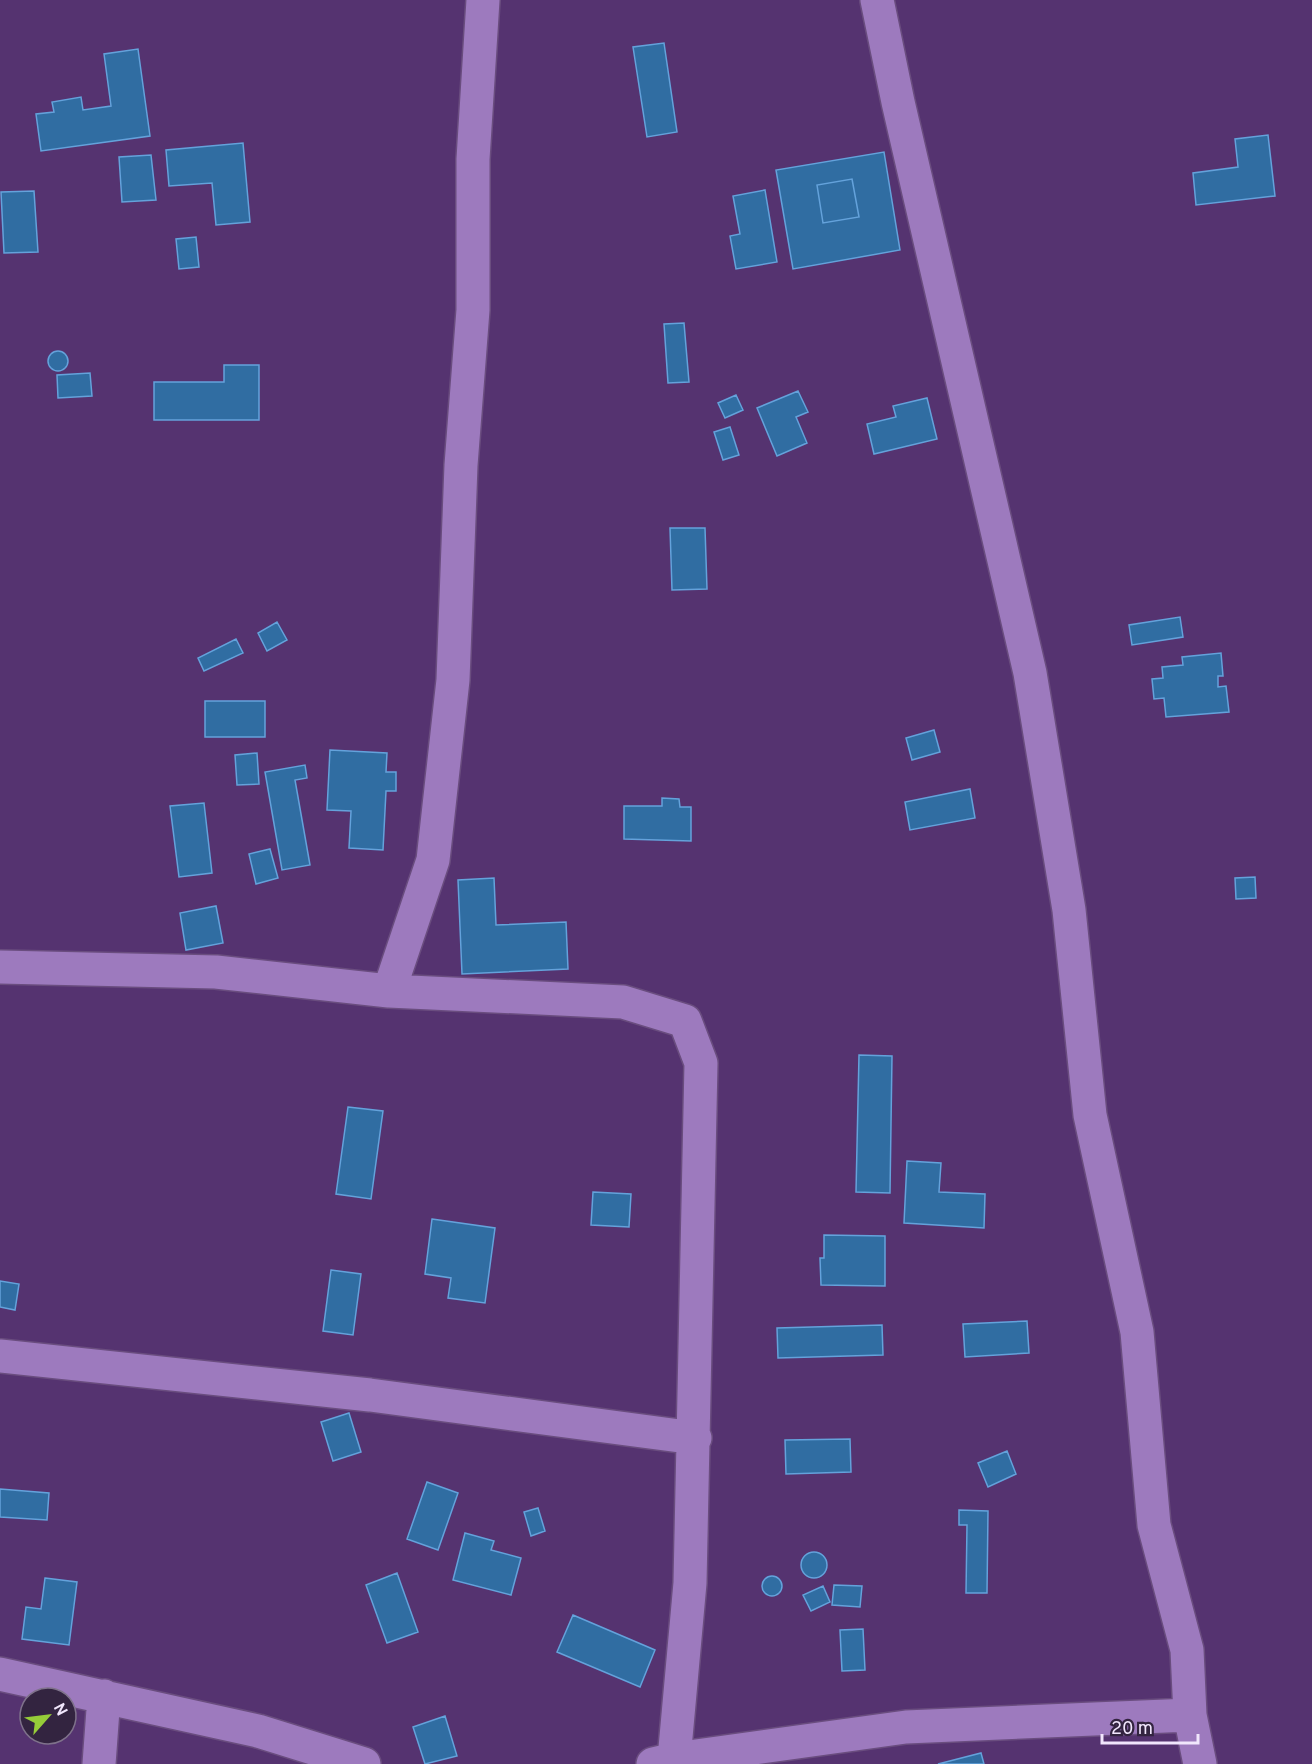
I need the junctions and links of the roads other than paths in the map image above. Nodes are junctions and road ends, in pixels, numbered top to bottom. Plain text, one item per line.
1 (483, 0) edge
2 (877, 0) edge
3 (0, 967) edge
4 (389, 991) junction
5 (0, 1356) edge
6 (695, 1438) junction
7 (0, 1674) edge
8 (104, 1696) junction
9 (1190, 1715) junction
10 (663, 1762) edge
11 (99, 1764) edge
12 (364, 1764) edge
13 (1200, 1764) edge

1 - 4 street
2 - 9 street
3 - 4 street
4 - 6 street
5 - 6 street
6 - 10 street
7 - 8 street
8 - 11 street
8 - 12 street
9 - 10 street
9 - 13 street

